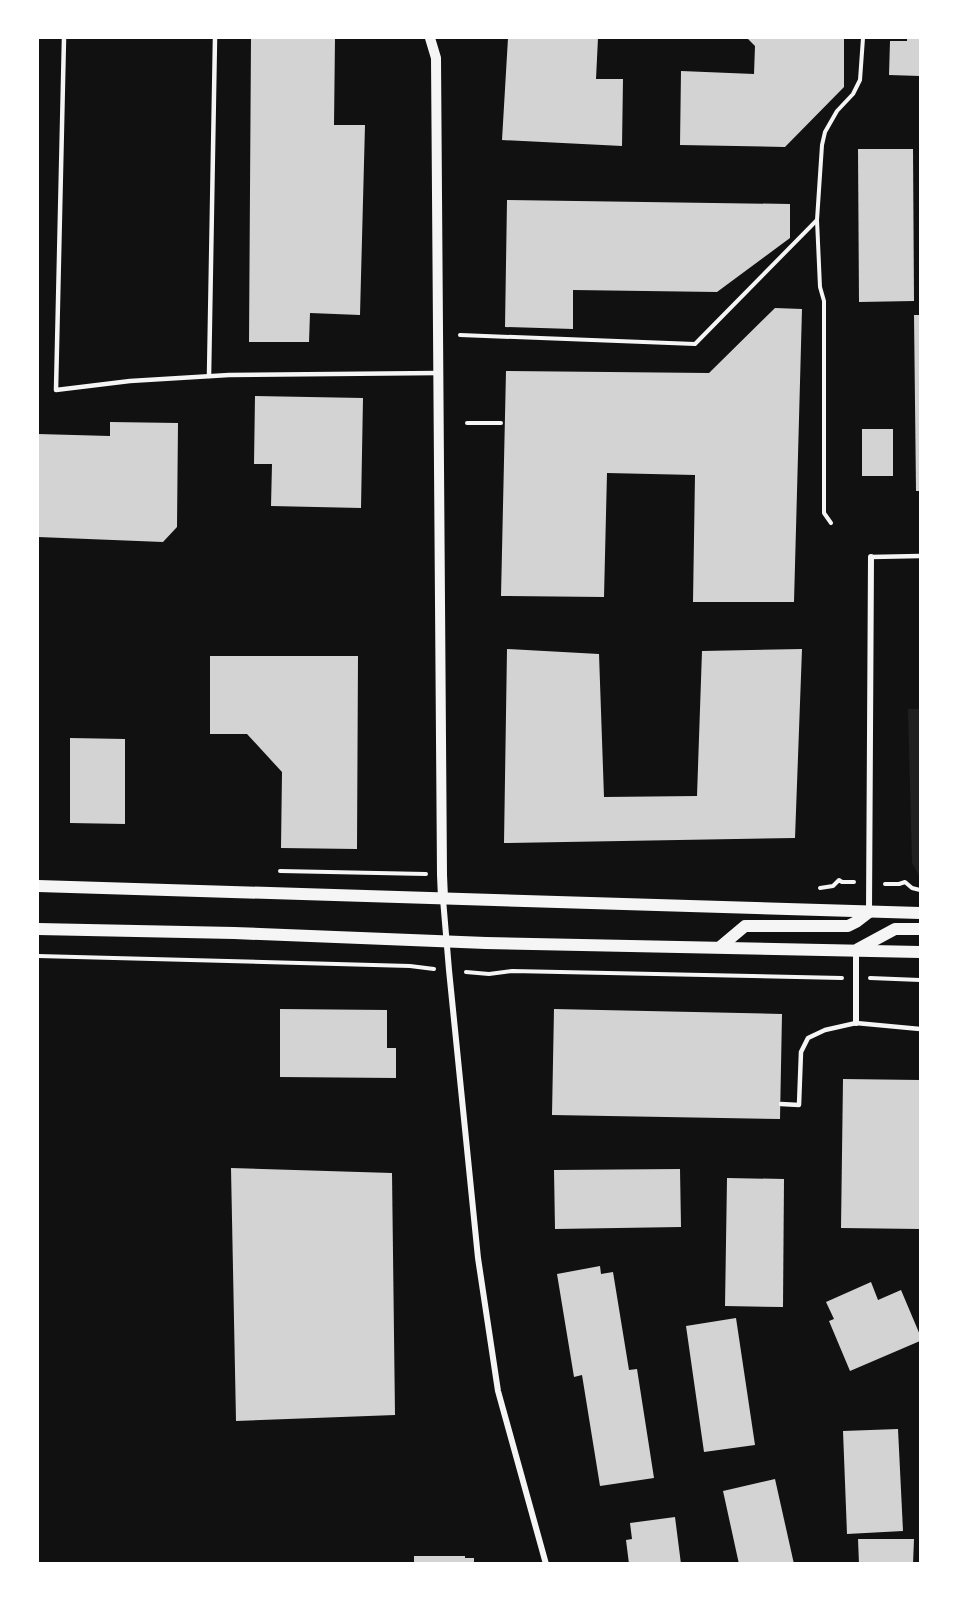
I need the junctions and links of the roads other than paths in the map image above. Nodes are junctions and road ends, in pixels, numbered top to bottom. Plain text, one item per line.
1 (64, 38) edge
2 (215, 38) edge
3 (430, 38) edge
4 (438, 373) junction
5 (209, 376) junction
6 (921, 556) edge
7 (871, 557) joint
8 (38, 886) edge
9 (443, 898) junction
10 (869, 912) junction
11 (921, 913) edge
12 (38, 928) edge
13 (921, 929) edge
14 (446, 942) junction
15 (720, 947) junction
16 (856, 950) junction
17 (921, 952) edge
18 (856, 1023) junction
19 (921, 1029) edge
20 (781, 1104) dead end
21 (546, 1563) edge

1 - 5 lane
2 - 5 lane
3 - 4 street
4 - 5 lane
4 - 9 street
6 - 7 lane
7 - 10 street
8 - 9 main road
9 - 10 main road
9 - 14 street
10 - 11 main road
10 - 15 main road
12 - 14 main road
13 - 16 main road
14 - 15 main road
14 - 21 street
15 - 16 main road
16 - 17 main road
16 - 18 street
18 - 19 lane
18 - 20 lane

